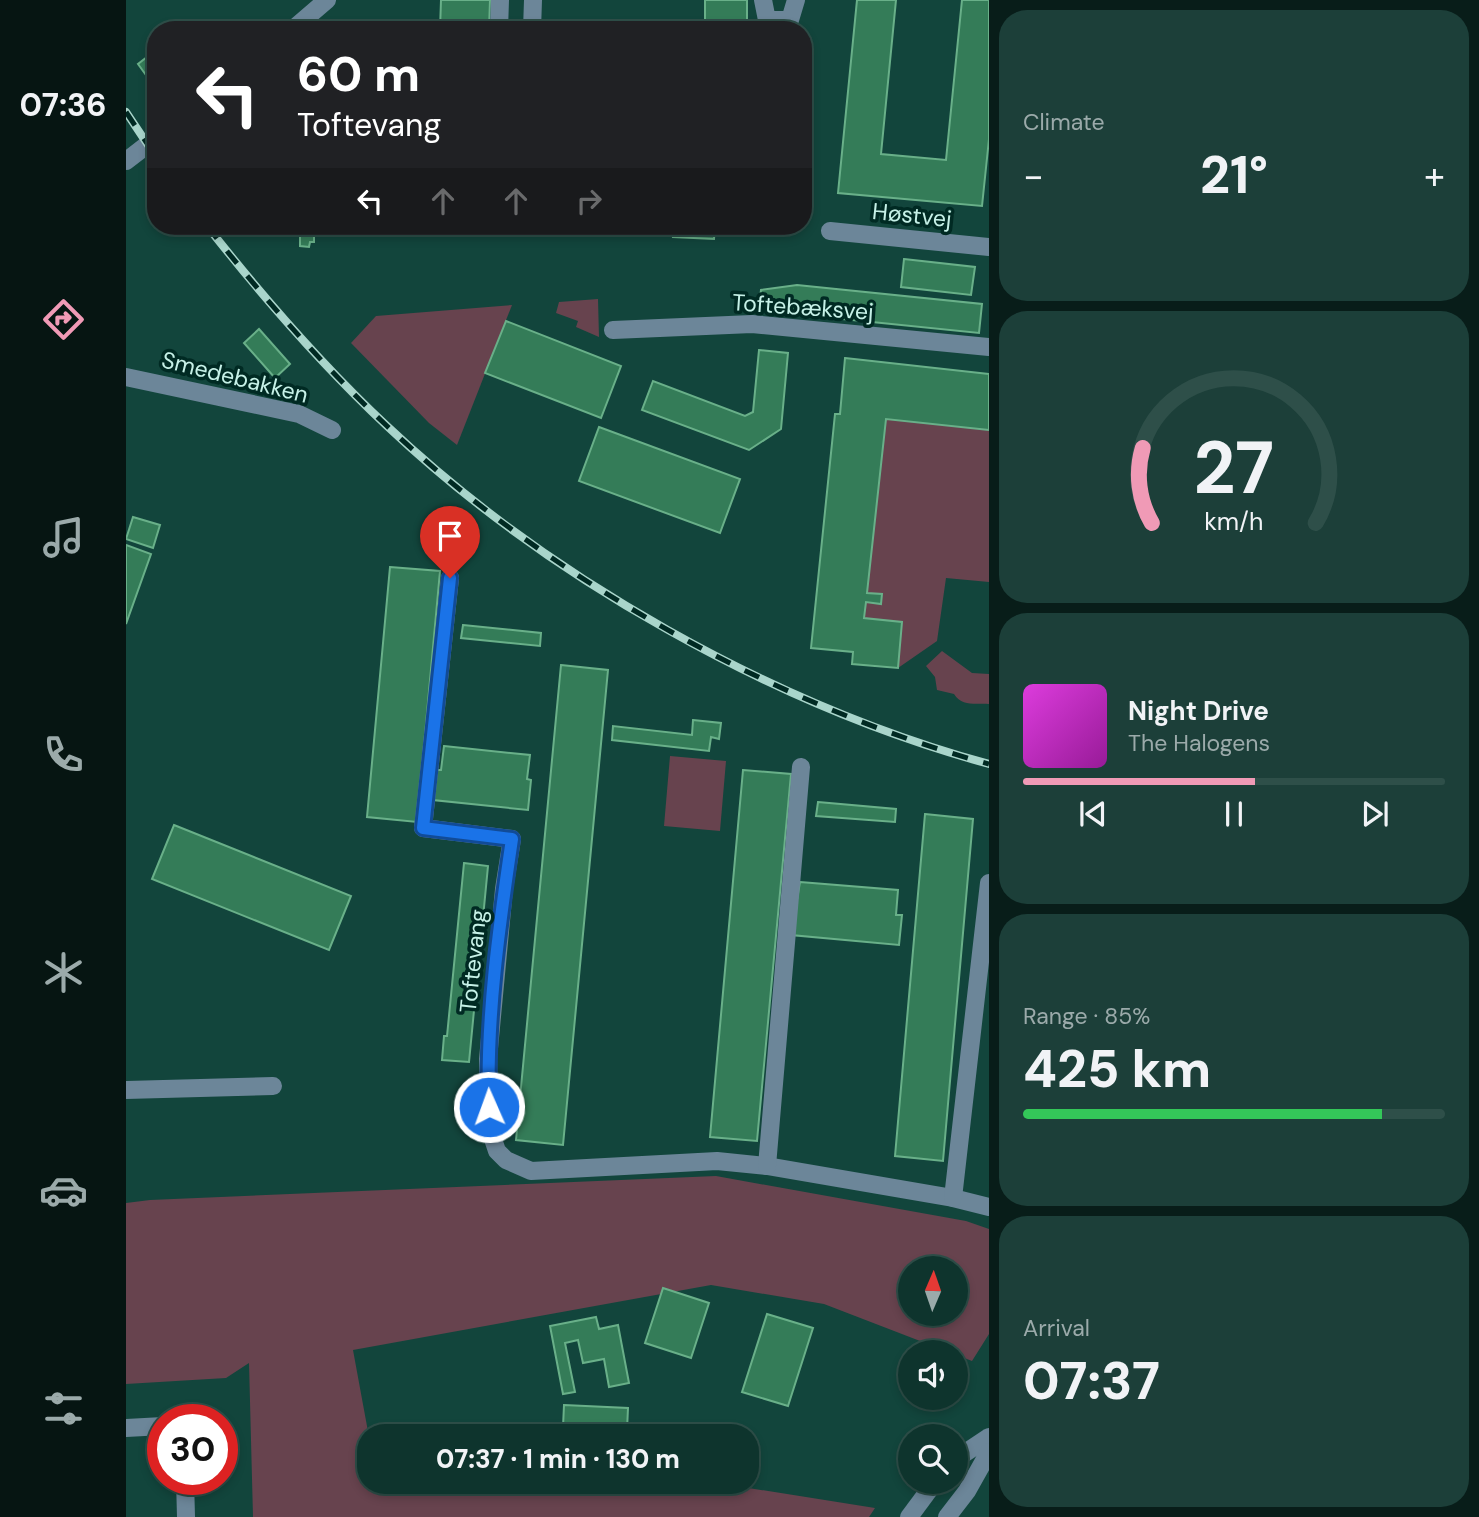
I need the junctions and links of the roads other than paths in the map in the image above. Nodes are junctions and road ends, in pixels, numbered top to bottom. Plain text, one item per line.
1 (327, 0) edge
2 (500, 0) edge
3 (533, 0) edge
4 (763, 0) edge
5 (796, 0) edge
6 (302, 21) edge
7 (499, 21) edge
8 (532, 21) edge
9 (147, 145) edge
10 (126, 161) edge
11 (830, 231) dead end
12 (989, 247) edge
13 (613, 330) dead end
14 (989, 347) edge
15 (126, 376) edge
16 (332, 430) dead end
17 (450, 578) dead end
18 (800, 767) dead end
19 (989, 883) edge
20 (274, 1086) dead end
21 (126, 1090) edge
22 (767, 1166) junction
23 (953, 1198) junction
24 (989, 1208) edge
25 (147, 1427) edge
26 (126, 1428) edge
27 (989, 1437) edge
28 (968, 1451) edge
29 (989, 1452) edge
30 (926, 1494) edge
31 (185, 1495) edge
32 (186, 1517) edge
33 (909, 1517) edge
34 (947, 1517) edge

1 - 6 street
2 - 7 street
3 - 8 street
4 - 5 street
9 - 10 street
11 - 12 street, Høstvej
13 - 14 street, Toftebæksvej
15 - 16 street, Smedebakken
17 - 22 street, Toftevang
18 - 22 street
19 - 23 street
20 - 21 street
22 - 23 street, Toftevang
23 - 24 street, Toftevang
25 - 26 street
27 - 28 street
29 - 34 street
30 - 33 street
31 - 32 street

